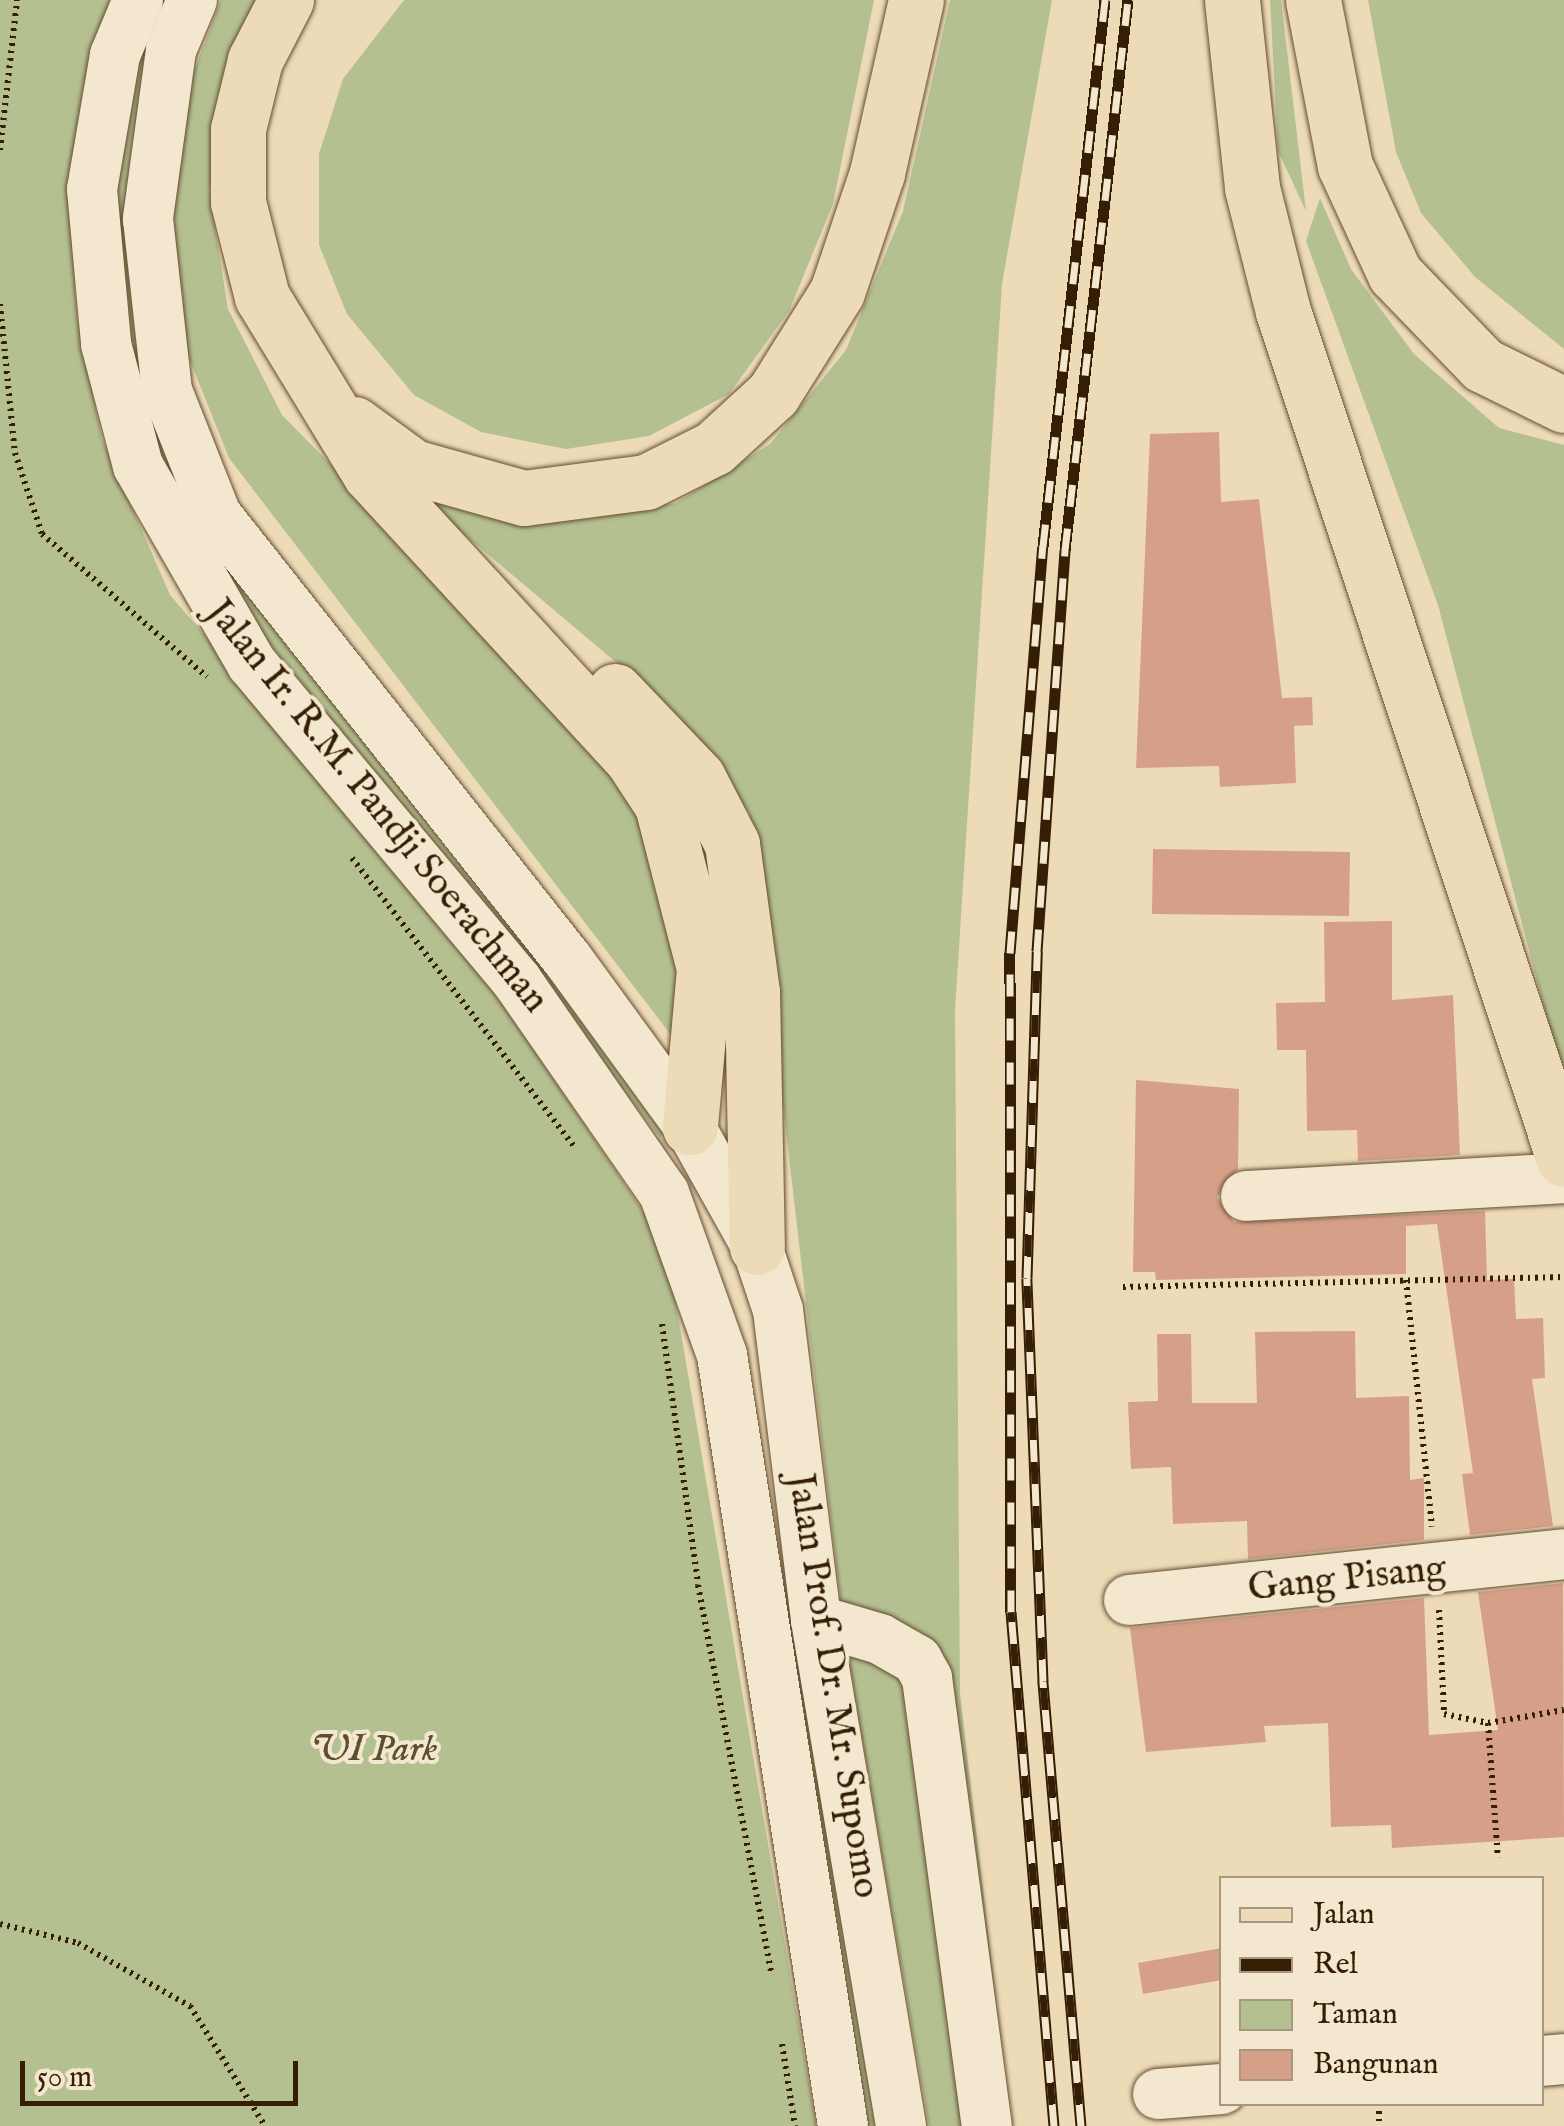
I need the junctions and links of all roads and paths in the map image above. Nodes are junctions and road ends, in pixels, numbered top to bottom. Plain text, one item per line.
1 (17, 0) edge
2 (138, 0) edge
3 (192, 0) edge
4 (286, 0) edge
5 (916, 0) edge
6 (1232, 0) edge
7 (1313, 0) edge
8 (0, 150) edge
9 (0, 304) edge
10 (290, 356) junction
11 (1564, 404) edge
12 (464, 575) junction
13 (218, 686) dead end
14 (345, 848) dead end
15 (690, 1126) junction
16 (1564, 1159) edge
17 (586, 1162) dead end
18 (1564, 1178) edge
19 (1246, 1196) dead end
20 (757, 1248) junction
21 (1564, 1276) edge
22 (1123, 1287) dead end
23 (659, 1302) dead end
24 (722, 1355) joint
25 (1564, 1554) edge
26 (1130, 1600) dead end
27 (816, 1620) junction
28 (1564, 1710) edge
29 (1488, 1723) dead end
30 (0, 1924) edge
31 (773, 1982) dead end
32 (781, 2036) dead end
33 (1219, 2089) edge
34 (1158, 2094) dead end
35 (265, 2126) edge
36 (794, 2126) edge
37 (844, 2126) edge
38 (902, 2126) edge
39 (987, 2126) edge

1 - 8 path
2 - 24 street, Jalan Ir. R.M. Pandji Soerachman
3 - 15 street, Jalan Ir. R.M. Pandji Soerachman
4 - 10 main road
5 - 10 main road
6 - 16 main road
7 - 11 main road
9 - 13 path
10 - 12 main road
12 - 15 main road
12 - 20 main road
14 - 17 path
15 - 20 street, Jalan Ir. R.M. Pandji Soerachman
18 - 19 street
20 - 27 street, Jalan Prof. Dr. Mr. Supomo
21 - 22 path
23 - 31 path
24 - 37 street, Jalan Prof. Dr. Mr. Supomo
25 - 26 street, Gang Pisang
27 - 38 street, Jalan Prof. Dr. Mr. Supomo
27 - 39 street
28 - 29 path
30 - 35 path
32 - 36 path
33 - 34 street

